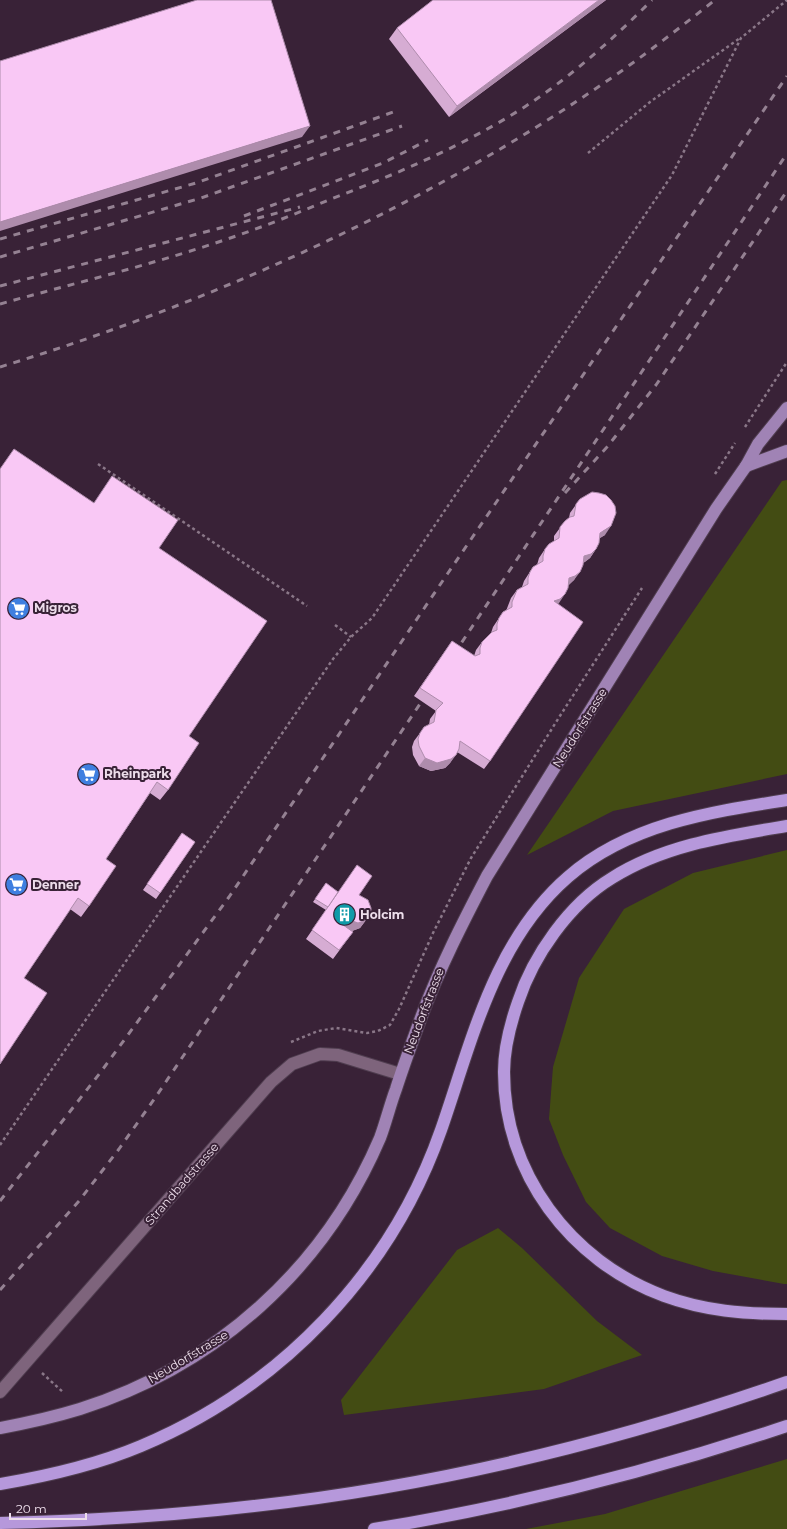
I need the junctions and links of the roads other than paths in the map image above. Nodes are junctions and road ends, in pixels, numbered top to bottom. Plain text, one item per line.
1 (787, 408) edge
2 (787, 451) edge
3 (746, 466) junction
4 (787, 800) edge
5 (787, 826) edge
6 (400, 1074) junction
7 (787, 1314) edge
8 (787, 1382) edge
9 (0, 1392) edge
10 (787, 1426) edge
11 (0, 1428) edge
12 (0, 1484) edge
13 (0, 1523) edge
14 (374, 1529) edge

1 - 3 main road, Neudorfstrasse
2 - 3 main road
3 - 6 main road, Neudorfstrasse
4 - 12 highway
5 - 7 highway
6 - 9 street, Strandbadstrasse
6 - 11 main road, Neudorfstrasse
8 - 13 highway
10 - 14 highway

